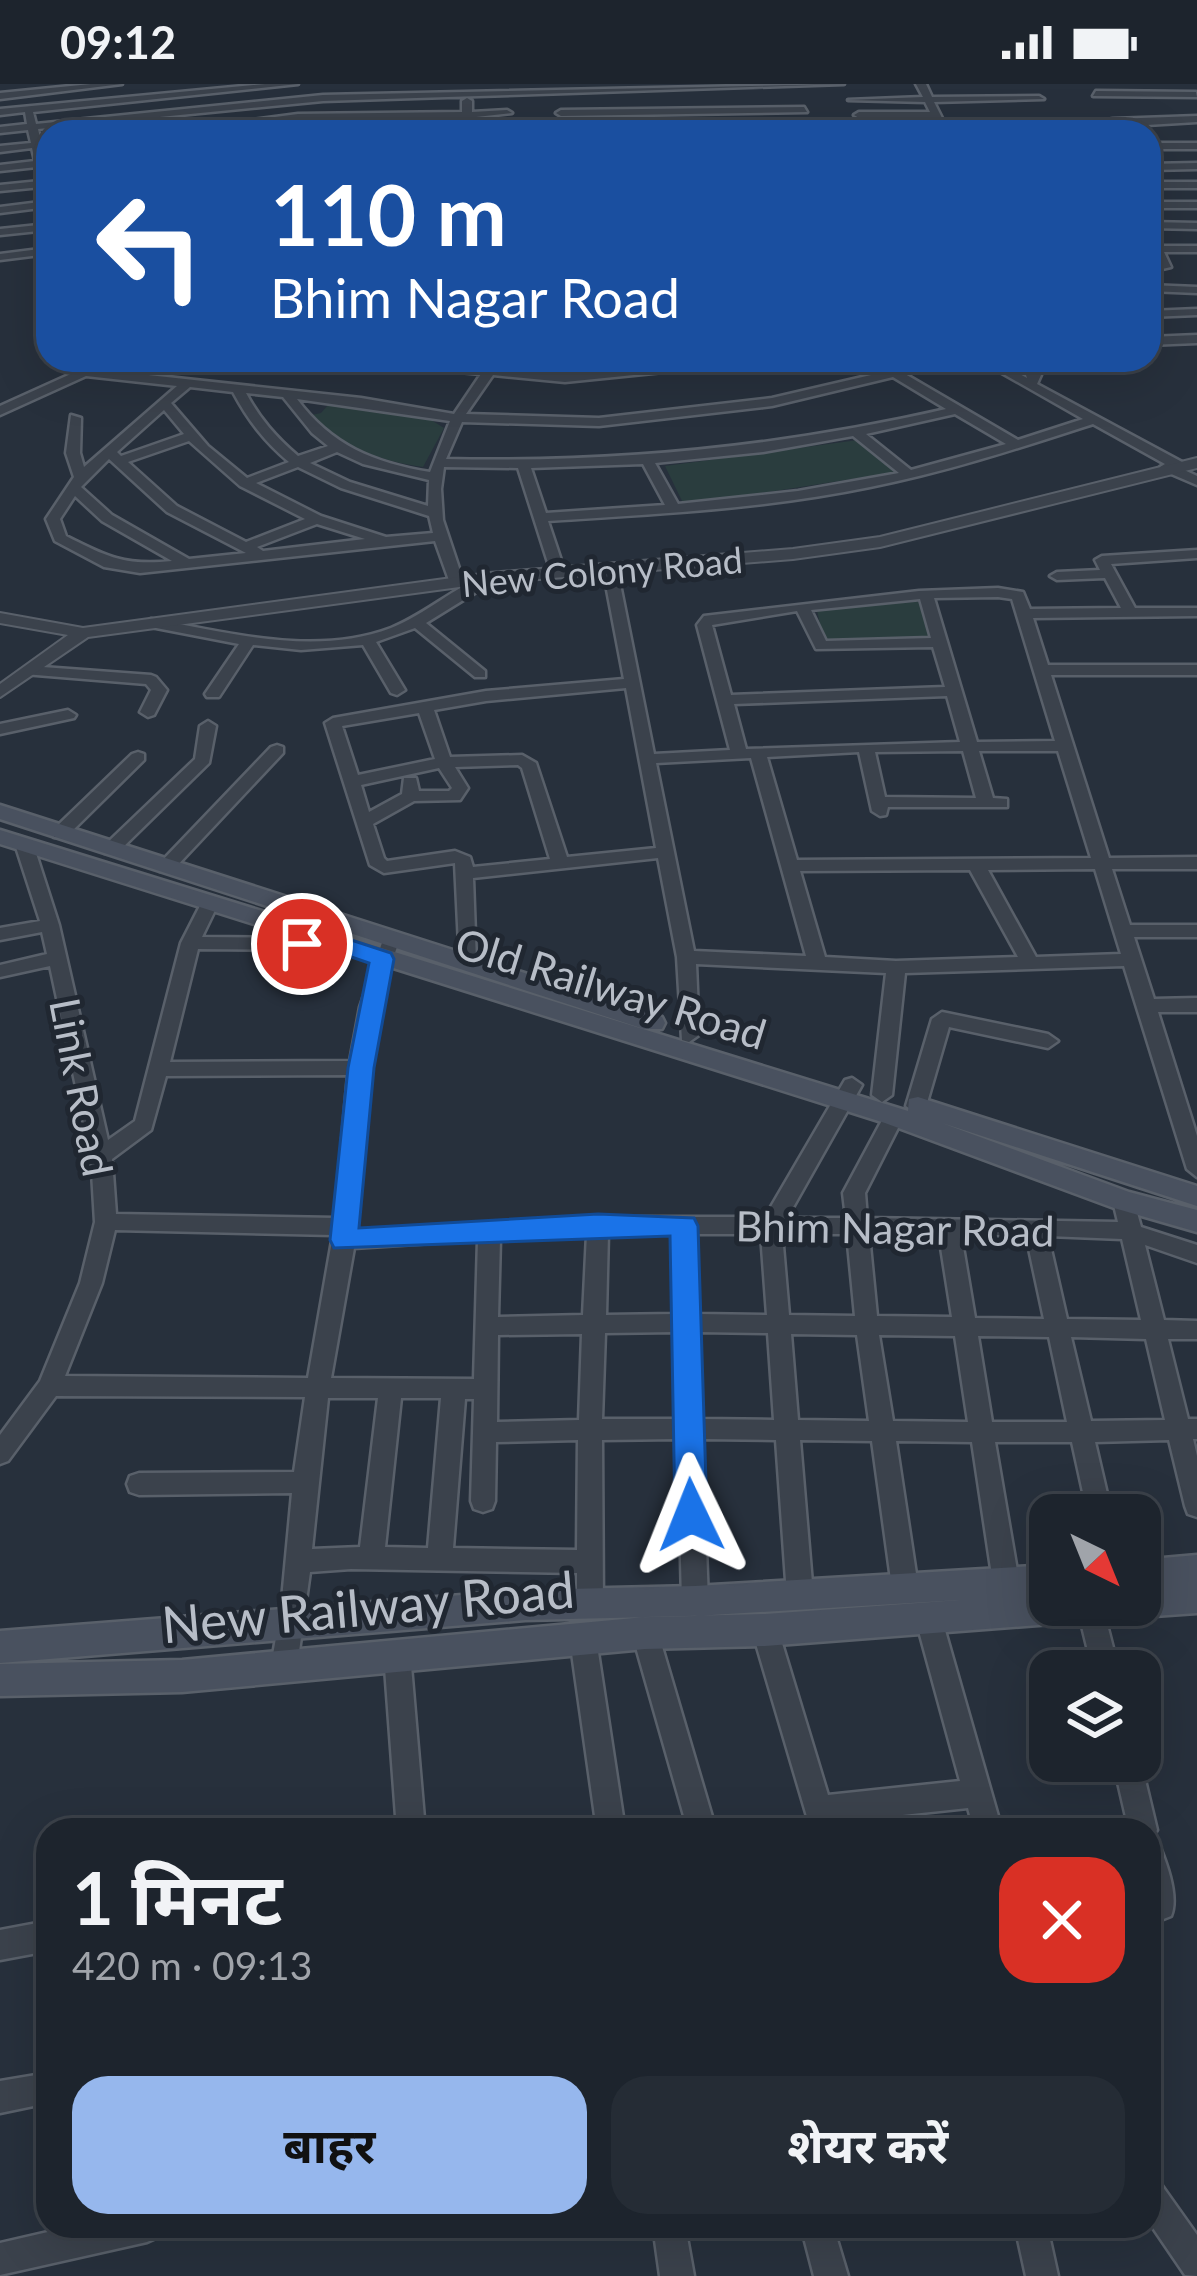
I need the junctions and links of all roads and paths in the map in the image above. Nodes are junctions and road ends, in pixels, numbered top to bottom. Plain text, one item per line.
1 (122, 84) edge
2 (292, 84) edge
3 (345, 84) edge
4 (844, 84) edge
5 (921, 84) edge
6 (1032, 84) edge
7 (1193, 84) edge
8 (561, 88) edge
9 (24, 89) edge
10 (1093, 89) edge
11 (797, 94) dead end
12 (467, 95) junction
13 (506, 95) junction
14 (0, 96) edge
15 (410, 96) junction
16 (1197, 96) edge
17 (323, 98) junction
18 (614, 98) dead end
19 (685, 98) dead end
20 (756, 98) dead end
21 (926, 99) junction
22 (962, 99) junction
23 (999, 99) junction
24 (1039, 99) junction
25 (130, 100) junction
26 (853, 100) junction
27 (28, 109) junction
28 (688, 111) junction
29 (704, 111) junction
30 (0, 112) edge
31 (561, 112) junction
32 (613, 112) junction
33 (507, 113) junction
34 (408, 115) junction
35 (764, 115) junction
36 (859, 115) junction
37 (895, 115) junction
38 (933, 115) junction
39 (136, 117) junction
40 (297, 118) junction
41 (971, 119) dead end
42 (1197, 119) edge
43 (105, 120) edge
44 (278, 120) edge
45 (295, 120) edge
46 (441, 120) edge
47 (467, 120) edge
48 (482, 120) edge
49 (507, 120) edge
50 (560, 120) edge
51 (617, 120) edge
52 (708, 120) edge
53 (860, 120) edge
54 (898, 120) edge
55 (936, 120) edge
56 (1011, 120) edge
57 (1054, 120) edge
58 (1112, 120) edge
59 (1161, 120) edge
60 (32, 127) junction
61 (36, 127) edge
62 (1197, 129) edge
63 (0, 130) edge
64 (1161, 132) edge
65 (36, 134) edge
66 (36, 146) edge
67 (1161, 146) edge
68 (1197, 146) edge
69 (0, 149) edge
70 (36, 165) edge
71 (1197, 166) edge
72 (1161, 167) edge
73 (0, 168) edge
74 (1161, 185) edge
75 (1197, 185) edge
76 (36, 187) edge
77 (0, 188) edge
78 (1161, 191) edge
79 (1161, 205) edge
80 (1173, 205) junction
81 (1197, 205) edge
82 (36, 206) edge
83 (0, 210) edge
84 (1161, 225) edge
85 (1197, 226) edge
86 (36, 228) edge
87 (0, 232) edge
88 (1161, 246) edge
89 (1197, 249) edge
90 (36, 252) edge
91 (0, 256) edge
92 (1161, 288) edge
93 (1197, 290) edge
94 (1197, 312) edge
95 (1161, 314) edge
96 (1197, 339) edge
97 (1161, 340) edge
98 (76, 372) edge
99 (123, 372) edge
100 (470, 372) edge
101 (629, 372) edge
102 (893, 372) edge
103 (913, 372) edge
104 (1008, 372) edge
105 (1033, 372) edge
106 (487, 374) junction
107 (900, 376) junction
108 (187, 383) junction
109 (1030, 384) junction
110 (237, 388) junction
111 (286, 393) junction
112 (167, 406) junction
113 (957, 410) junction
114 (0, 411) edge
115 (75, 418) dead end
116 (456, 418) junction
117 (1092, 420) junction
118 (858, 434) junction
119 (191, 436) junction
120 (1017, 445) junction
121 (336, 448) junction
122 (114, 457) junction
123 (1197, 463) edge
124 (299, 464) junction
125 (649, 464) junction
126 (1172, 466) junction
127 (524, 467) junction
128 (436, 470) junction
129 (909, 475) junction
130 (77, 481) junction
131 (1197, 481) edge
132 (245, 483) junction
133 (674, 509) junction
134 (435, 513) junction
135 (540, 517) junction
136 (316, 519) junction
137 (443, 536) junction
138 (385, 542) junction
139 (243, 548) junction
140 (1197, 554) edge
141 (267, 557) junction
142 (190, 566) junction
143 (610, 569) junction
144 (558, 572) junction
145 (1108, 574) junction
146 (1057, 576) dead end
147 (489, 578) junction
148 (457, 583) junction
149 (926, 596) junction
150 (803, 608) junction
151 (1130, 612) junction
152 (1197, 612) edge
153 (1023, 614) junction
154 (0, 618) edge
155 (151, 622) junction
156 (416, 622) junction
157 (83, 633) junction
158 (250, 639) junction
159 (367, 640) junction
160 (939, 642) junction
161 (1040, 670) junction
162 (1197, 670) edge
163 (29, 671) junction
164 (480, 674) dead end
165 (631, 683) junction
166 (397, 690) dead end
167 (956, 691) junction
168 (0, 692) edge
169 (213, 694) dead end
170 (725, 700) junction
171 (425, 706) junction
172 (148, 712) dead end
173 (68, 715) dead end
174 (208, 726) dead end
175 (0, 729) edge
176 (973, 744) junction
177 (1067, 746) junction
178 (866, 747) junction
179 (277, 750) dead end
180 (748, 752) junction
181 (138, 757) dead end
182 (646, 759) junction
183 (444, 762) junction
184 (406, 770) junction
185 (350, 782) junction
186 (411, 796) junction
187 (0, 812) edge
188 (366, 820) junction
189 (60, 833) junction
190 (12, 840) edge
191 (111, 849) junction
192 (666, 852) junction
193 (560, 863) junction
194 (1197, 863) edge
195 (1105, 864) junction
196 (793, 866) junction
197 (976, 866) junction
198 (166, 867) junction
199 (466, 872) junction
200 (209, 904) junction
201 (50, 925) junction
202 (1123, 931) junction
203 (1197, 931) edge
204 (0, 934) edge
205 (190, 943) junction
206 (339, 944) junction
207 (387, 949) junction
208 (686, 957) junction
209 (56, 958) junction
210 (1132, 960) junction
211 (467, 962) junction
212 (817, 962) junction
213 (1030, 963) junction
214 (896, 967) junction
215 (0, 971) edge
216 (1197, 1005) edge
217 (1149, 1006) junction
218 (689, 1035) junction
219 (1048, 1041) dead end
220 (361, 1068) junction
221 (158, 1070) junction
222 (1186, 1090) edge
223 (848, 1093) junction
224 (897, 1105) junction
225 (101, 1156) junction
226 (1197, 1168) edge
227 (1197, 1196) edge
228 (1124, 1201) junction
229 (1197, 1221) edge
230 (106, 1222) junction
231 (598, 1225) junction
232 (684, 1226) junction
233 (771, 1226) junction
234 (949, 1227) junction
235 (1035, 1228) junction
236 (861, 1230) junction
237 (1128, 1231) junction
238 (345, 1233) junction
239 (489, 1233) junction
240 (1197, 1254) edge
241 (686, 1323) junction
242 (778, 1324) junction
243 (594, 1325) junction
244 (487, 1326) junction
245 (965, 1326) junction
246 (867, 1327) junction
247 (1055, 1329) junction
248 (1197, 1330) edge
249 (1156, 1331) junction
250 (317, 1384) junction
251 (50, 1386) junction
252 (392, 1387) junction
253 (454, 1388) junction
254 (486, 1389) junction
255 (590, 1428) junction
256 (688, 1430) junction
257 (1187, 1430) edge
258 (485, 1432) junction
259 (787, 1432) junction
260 (1083, 1433) junction
261 (882, 1434) junction
262 (982, 1434) junction
263 (0, 1454) edge
264 (304, 1482) junction
265 (139, 1484) dead end
266 (1096, 1494) edge
267 (483, 1501) dead end
268 (1197, 1506) edge
269 (371, 1558) junction
270 (440, 1559) junction
271 (296, 1562) junction
272 (588, 1562) junction
273 (1197, 1570) edge
274 (1161, 1573) edge
275 (1029, 1581) edge
276 (1006, 1582) junction
277 (905, 1587) junction
278 (800, 1595) junction
279 (1197, 1598) edge
280 (695, 1601) junction
281 (1161, 1601) edge
282 (1029, 1611) edge
283 (928, 1620) junction
284 (586, 1622) junction
285 (292, 1626) junction
286 (766, 1630) junction
287 (645, 1634) junction
288 (0, 1647) edge
289 (397, 1654) junction
290 (284, 1666) junction
291 (0, 1680) edge
292 (1132, 1782) edge
293 (977, 1793) junction
294 (410, 1818) edge
295 (610, 1818) edge
296 (699, 1818) edge
297 (821, 1818) edge
298 (833, 1818) edge
299 (984, 1818) edge
300 (1140, 1818) edge
301 (36, 1938) edge
302 (0, 1946) edge
303 (36, 2090) edge
304 (0, 2098) edge
305 (1161, 2211) edge
306 (94, 2238) edge
307 (671, 2238) edge
308 (820, 2238) edge
309 (1034, 2238) edge
310 (0, 2259) edge
311 (1197, 2263) edge
312 (676, 2276) edge
313 (831, 2276) edge
314 (1042, 2276) edge

1 - 9 street
1 - 25 street
2 - 25 street
3 - 17 street
4 - 8 street
4 - 26 street
5 - 21 street
6 - 24 street
7 - 16 street
8 - 13 street
8 - 31 street
9 - 14 street
9 - 27 street
10 - 16 street
10 - 58 street
11 - 35 street
12 - 13 street
12 - 15 street
12 - 47 street
13 - 33 street
15 - 17 street
15 - 34 street
17 - 39 street
17 - 40 street
18 - 32 street
19 - 28 street
20 - 35 street
21 - 22 street
21 - 26 street
21 - 38 street
22 - 23 street
22 - 41 street
23 - 24 street
23 - 56 street
24 - 57 street
25 - 27 street
25 - 39 street
26 - 36 street
27 - 30 street
27 - 60 street
28 - 29 street
28 - 32 street
29 - 35 street
29 - 52 street
31 - 32 street
31 - 50 street
32 - 51 street
33 - 48 street
33 - 49 street
34 - 40 street
34 - 46 street
36 - 37 street
36 - 53 street
37 - 38 street
37 - 54 street
38 - 55 street
39 - 43 street
40 - 44 street
40 - 45 street
42 - 59 street
60 - 61 street
60 - 63 street
60 - 65 street
62 - 64 street
66 - 69 street
67 - 68 street
70 - 73 street
71 - 72 street
74 - 75 street
76 - 77 street
78 - 80 street
79 - 80 street
80 - 81 street
82 - 83 street
84 - 85 street
86 - 87 street
88 - 89 street
90 - 91 street
92 - 93 street
94 - 95 street
96 - 97 street
98 - 114 street
99 - 108 street
100 - 106 street
101 - 106 street
102 - 107 street
103 - 107 street
104 - 109 street
105 - 109 street
106 - 116 street
107 - 113 street
107 - 116 street
108 - 110 street
108 - 112 street
109 - 117 street
110 - 111 street
110 - 124 street
111 - 116 street
111 - 121 street
112 - 119 street
112 - 122 street
113 - 118 street
113 - 120 street
115 - 130 street
116 - 128 street
117 - 120 street
117 - 126 street
118 - 125 street
118 - 129 street
119 - 122 street
119 - 132 street
120 - 129 street
121 - 124 street
121 - 128 street
122 - 130 street
122 - 139 street
123 - 126 street, New Colony Road
124 - 132 street
124 - 134 street
125 - 127 street
125 - 133 street
126 - 131 street
126 - 143 street, New Colony Road
127 - 128 street
127 - 135 street
128 - 134 street
129 - 133 street
130 - 142 street
130 - 142 street
132 - 136 street
133 - 135 street
134 - 137 street
135 - 144 street
136 - 138 street
136 - 139 street
137 - 138 street
137 - 148 street
138 - 141 street
139 - 141 street
140 - 145 street
141 - 142 street
143 - 144 street, New Colony Road
143 - 165 street
144 - 147 street, New Colony Road
145 - 146 street
145 - 151 street
147 - 148 street, New Colony Road
147 - 156 street
148 - 155 street, New Colony Road
149 - 150 street
149 - 153 street
149 - 160 street
150 - 160 street
150 - 170 street
151 - 152 street
151 - 153 street
153 - 161 street
154 - 157 street, New Colony Road
155 - 157 street, New Colony Road
155 - 158 street
156 - 159 street
156 - 164 street
157 - 163 street
158 - 159 street
158 - 169 street
159 - 166 street
160 - 167 street
161 - 162 street
161 - 177 street
163 - 168 street
163 - 172 street
165 - 171 street
165 - 182 street
167 - 170 street
167 - 176 street
170 - 180 street
171 - 183 street
171 - 185 street
173 - 175 street
174 - 191 street
176 - 177 street
176 - 178 street
176 - 178 street
177 - 195 street
178 - 180 street
179 - 198 street
180 - 182 street
180 - 196 street
181 - 189 street
182 - 192 street
183 - 184 street
183 - 186 street
183 - 193 street
184 - 185 street
184 - 186 street
185 - 188 street
186 - 188 street
187 - 189 main road, Old Railway Road
188 - 199 street
189 - 191 main road, Old Railway Road
190 - 200 main road, Old Railway Road
190 - 201 street, Link Road
191 - 198 main road, Old Railway Road
192 - 193 street
192 - 208 street
193 - 199 street
194 - 195 street
195 - 197 street
195 - 202 street
196 - 197 street
196 - 212 street
197 - 213 street
198 - 207 main road, Old Railway Road
199 - 211 street
200 - 205 street
200 - 206 main road, Old Railway Road
201 - 204 street
201 - 209 street, Link Road
202 - 203 street
202 - 210 street
205 - 206 street
205 - 221 street
206 - 207 main road, Old Railway Road
207 - 211 main road, Old Railway Road
207 - 220 street
207 - 223 main road, Old Railway Road
208 - 212 street
208 - 218 street
209 - 215 street
209 - 225 street, Link Road
210 - 213 street
210 - 217 street
211 - 218 main road, Old Railway Road
212 - 214 street
213 - 214 street
214 - 224 street
216 - 217 street
217 - 222 street
218 - 223 main road, Old Railway Road
219 - 224 street
220 - 221 street
220 - 238 street
221 - 225 street
222 - 226 street
223 - 224 main road, Old Railway Road
223 - 233 street
224 - 227 main road, Old Railway Road
224 - 228 main road, Old Railway Road
224 - 236 street
225 - 230 street, Link Road
228 - 229 main road, Old Railway Road
228 - 237 street
230 - 238 street, Bhim Nagar Road
230 - 251 street, Link Road
231 - 232 street, Bhim Nagar Road
231 - 239 street, Bhim Nagar Road
231 - 243 street
232 - 233 street, Bhim Nagar Road
232 - 241 street
233 - 236 street, Bhim Nagar Road
233 - 242 street
234 - 235 street, Bhim Nagar Road
234 - 236 street, Bhim Nagar Road
234 - 245 street
235 - 237 street, Bhim Nagar Road
235 - 247 street
236 - 246 street
237 - 240 street, Bhim Nagar Road
237 - 249 street
238 - 239 street, Bhim Nagar Road
238 - 250 street
239 - 244 street
241 - 242 street
241 - 243 street
241 - 256 street
242 - 246 street
242 - 259 street
243 - 244 street
243 - 255 street
244 - 254 street
245 - 246 street
245 - 247 street
245 - 262 street
246 - 261 street
247 - 249 street
247 - 260 street
248 - 249 street
249 - 257 street
250 - 251 street
250 - 252 street
250 - 264 street
251 - 263 street, Link Road
252 - 253 street
252 - 269 street
253 - 254 street
253 - 270 street
254 - 258 street
255 - 256 street
255 - 258 street
255 - 272 street
256 - 259 street
256 - 280 street
257 - 260 street
257 - 268 street
258 - 267 street
259 - 261 street
259 - 278 street
260 - 262 street
260 - 266 street
261 - 262 street
261 - 277 street
262 - 276 street
264 - 265 street
264 - 271 street
269 - 270 street
269 - 271 street
270 - 272 street
271 - 285 street
272 - 284 street
273 - 274 main road
275 - 276 main road, New Railway Road
276 - 277 main road, New Railway Road
277 - 278 main road, New Railway Road
278 - 280 main road, New Railway Road
279 - 281 main road
280 - 284 main road, New Railway Road
282 - 283 main road, New Railway Road
283 - 286 main road, New Railway Road
283 - 293 street
284 - 285 main road, New Railway Road
284 - 287 main road, New Railway Road
284 - 289 main road, New Railway Road
284 - 295 street
285 - 288 main road, New Railway Road
285 - 290 street
286 - 287 main road, New Railway Road
286 - 297 street
287 - 296 street
289 - 290 main road, New Railway Road
289 - 294 street
290 - 291 main road, New Railway Road
292 - 300 street
293 - 298 street
293 - 299 street
301 - 302 street
303 - 304 street
305 - 311 street
306 - 310 street
307 - 312 street
308 - 313 street
309 - 314 street

